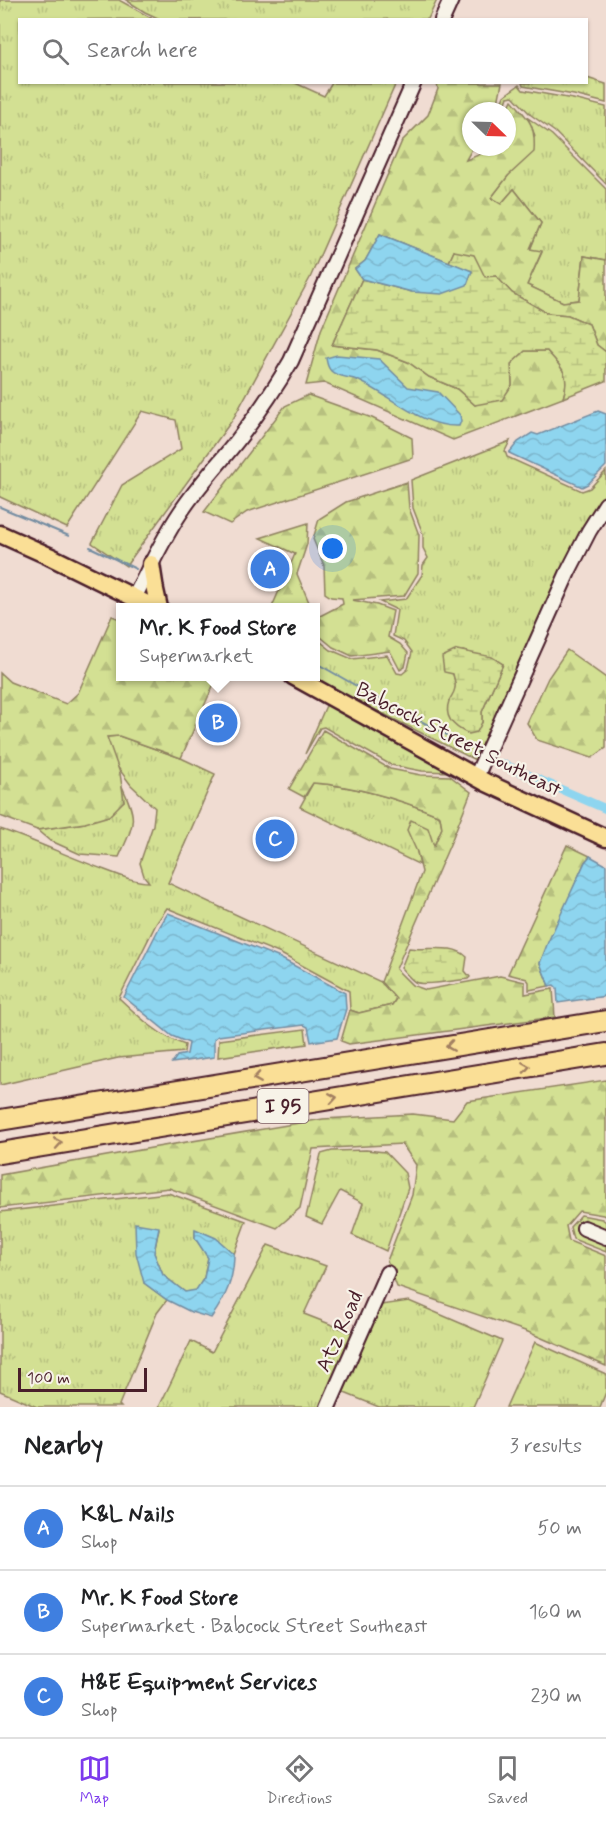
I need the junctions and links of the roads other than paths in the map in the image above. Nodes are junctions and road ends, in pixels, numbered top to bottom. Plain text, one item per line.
1 (451, 0) edge
2 (443, 18) edge
3 (413, 84) edge
4 (606, 504) edge
5 (0, 534) edge
6 (151, 564) junction
7 (134, 598) junction
8 (146, 603) edge
9 (156, 603) edge
10 (301, 681) edge
11 (476, 777) junction
12 (606, 838) edge
13 (606, 1021) edge
14 (606, 1054) edge
15 (0, 1120) edge
16 (0, 1152) edge
17 (584, 1228) dead end
18 (606, 1237) edge
19 (387, 1273) dead end
20 (328, 1407) edge

1 - 2 street
3 - 6 street
4 - 11 street
5 - 7 main road
6 - 7 street
6 - 9 main road
7 - 8 main road
10 - 11 main road, Babcock Street Southeast
11 - 12 main road, Babcock Street Southeast
13 -> 15 highway, I 95
16 -> 14 highway, I 95
17 - 18 street
19 - 20 street, Atz Road

